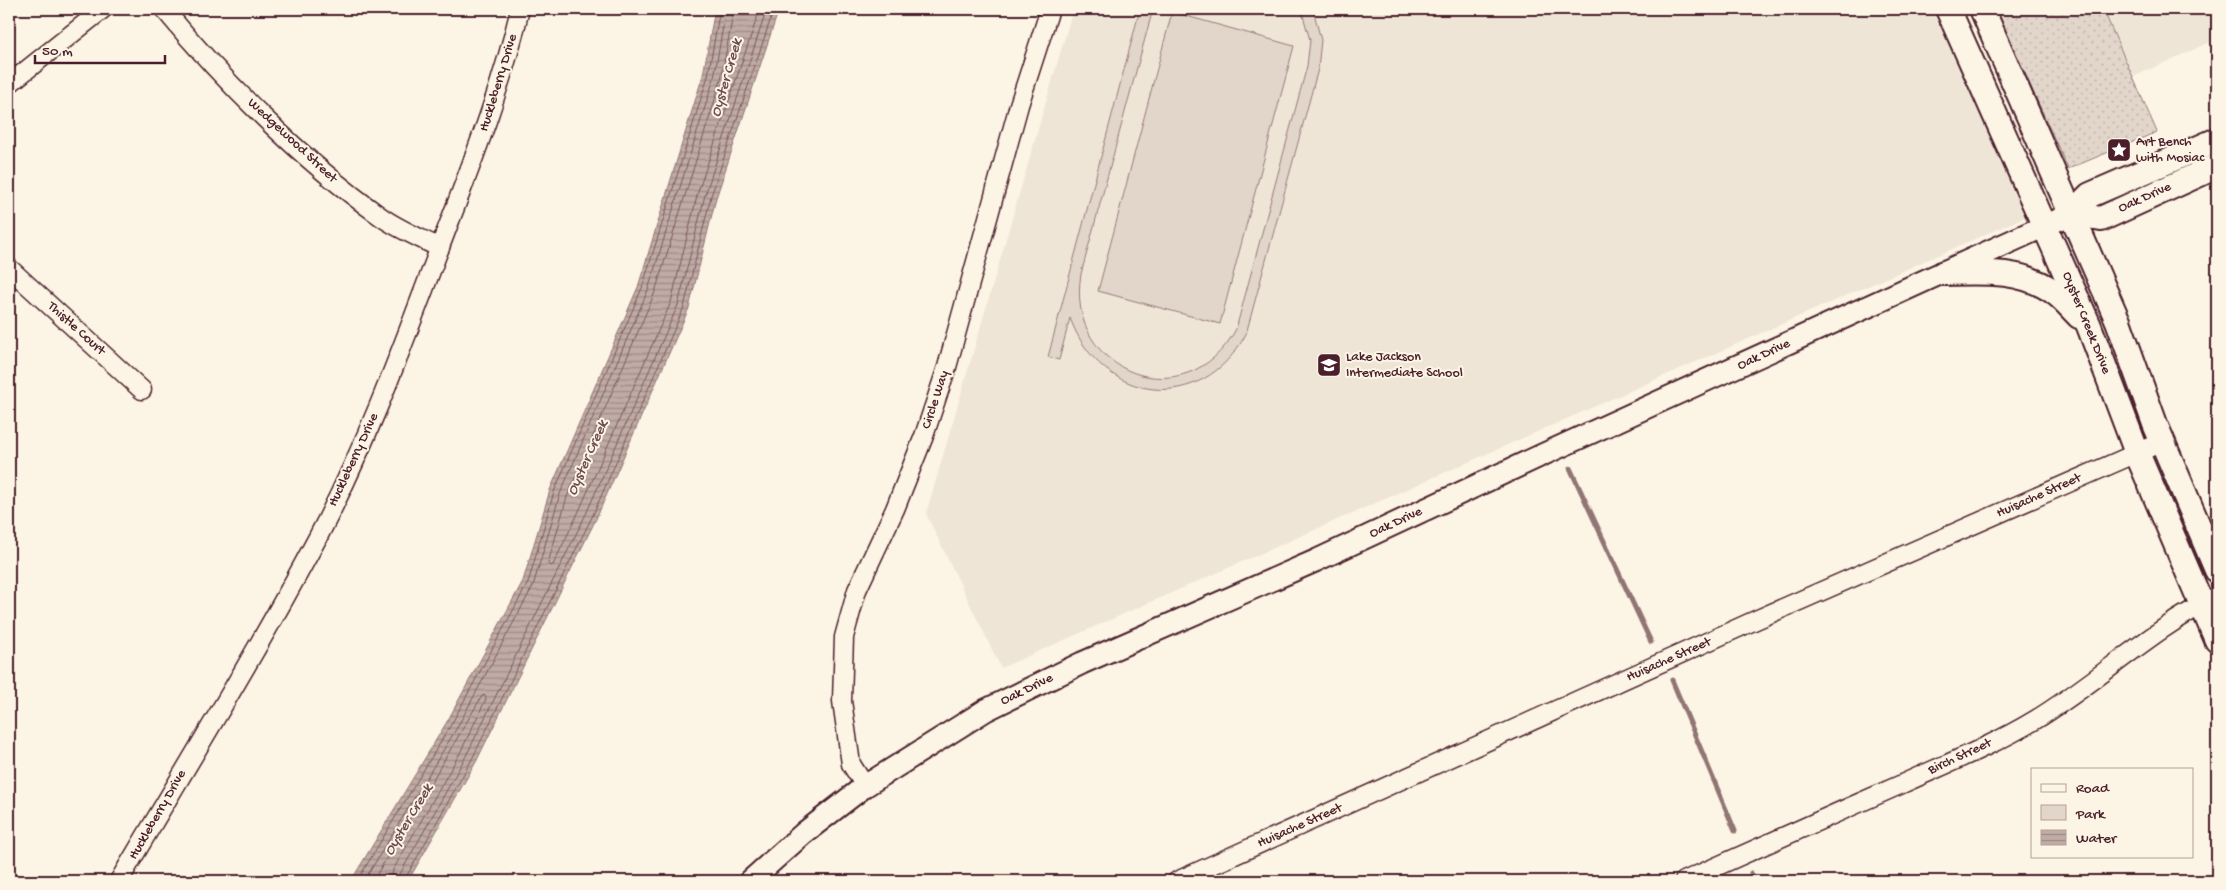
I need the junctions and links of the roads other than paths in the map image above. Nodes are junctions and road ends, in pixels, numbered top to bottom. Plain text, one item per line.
1 (103, 9) edge
2 (164, 9) edge
3 (520, 9) edge
4 (1050, 9) edge
5 (1948, 9) edge
6 (1982, 9) edge
7 (9, 84) edge
8 (2217, 140) edge
9 (2217, 166) edge
10 (2071, 214) junction
11 (2045, 226) junction
12 (440, 248) junction
13 (9, 268) edge
14 (1944, 273) junction
15 (2089, 326) junction
16 (142, 390) dead end
17 (2162, 442) junction
18 (2137, 453) junction
19 (2217, 570) edge
20 (2209, 601) edge
21 (2217, 640) edge
22 (865, 786) junction
23 (119, 881) edge
24 (750, 881) edge
25 (1177, 881) edge
26 (1684, 881) edge

1 - 7 street
2 - 12 street, Wedgewood Street
3 - 12 street, Huckleberry Drive
4 - 22 street, Circle Way
5 - 11 main road, Oyster Creek Drive
6 - 10 main road, Oyster Creek Drive
8 - 10 main road, Oak Drive
9 - 10 main road, Oak Drive
10 - 11 street, Oak Drive
10 - 17 main road, Oyster Creek Drive
11 - 14 street, Oak Drive
11 - 15 main road, Oyster Creek Drive
12 - 23 street, Huckleberry Drive
13 - 16 street, Thistle Court
14 - 15 main road
14 - 22 street, Oak Drive
15 - 18 main road, Oyster Creek Drive
17 - 18 street, Huisache Street
17 - 19 main road, Oyster Creek Drive
18 - 20 main road, Oyster Creek Drive
18 - 25 street, Huisache Street
20 - 21 main road, Oyster Creek Drive
20 - 26 street, Birch Street
22 - 24 street, Oak Drive

